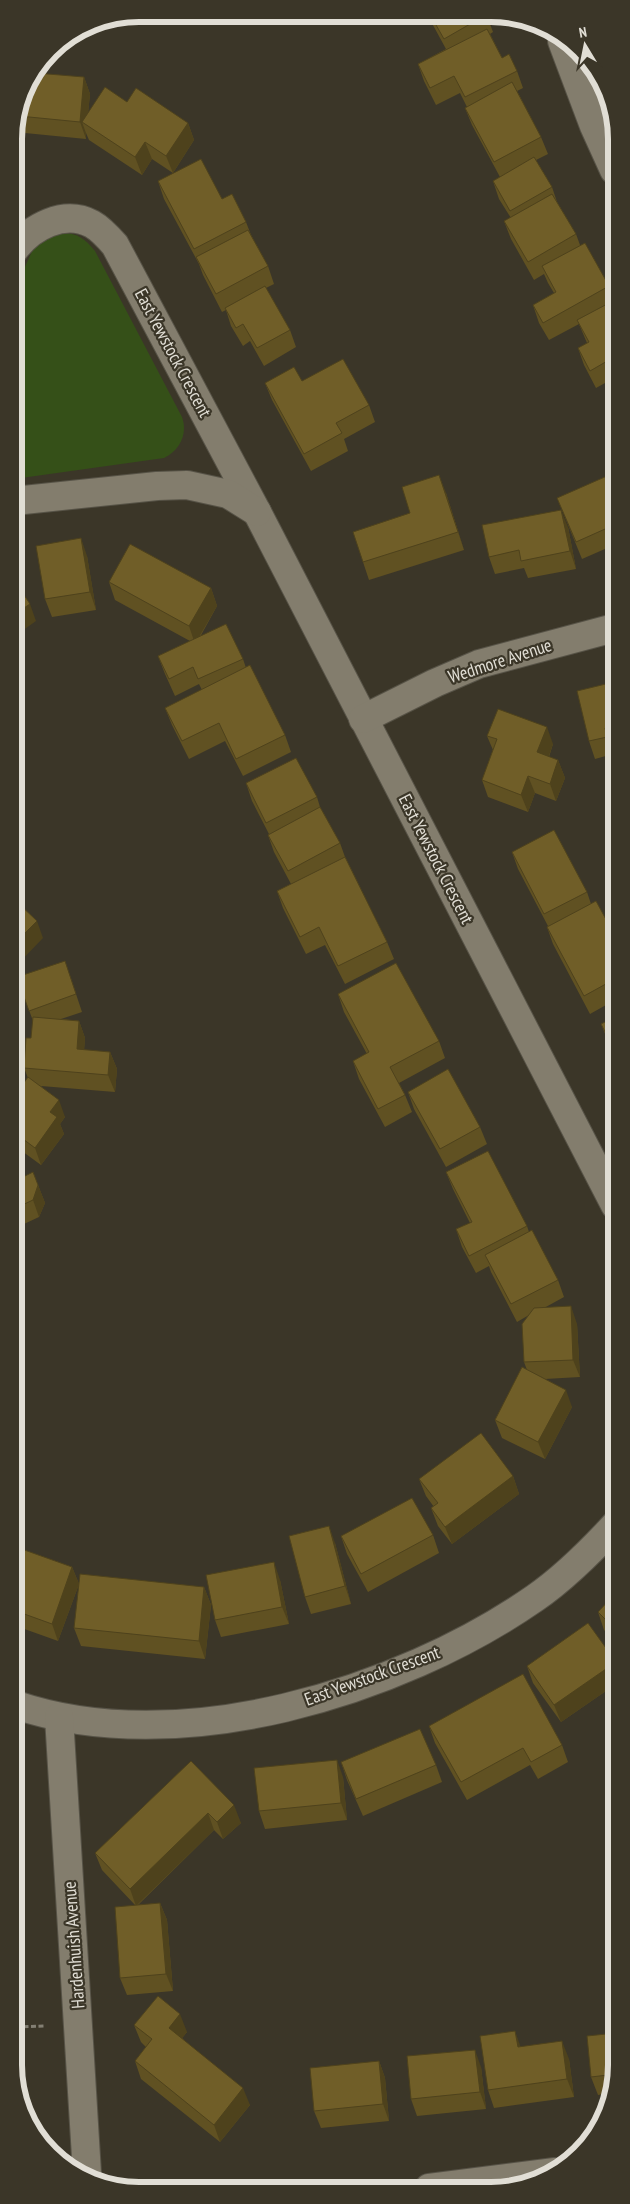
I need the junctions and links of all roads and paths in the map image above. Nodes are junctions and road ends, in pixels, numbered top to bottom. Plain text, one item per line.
1 (573, 70) edge
2 (608, 157) edge
3 (23, 237) edge
4 (23, 500) edge
5 (258, 512) junction
6 (608, 630) edge
7 (364, 719) junction
8 (607, 1190) edge
9 (607, 1533) edge
10 (22, 1707) edge
11 (59, 1716) junction
12 (87, 2168) edge
13 (528, 2175) edge
14 (477, 2182) edge

1 - 2 street
3 - 5 street, East Yewstock Crescent
4 - 5 street
5 - 7 street, East Yewstock Crescent
6 - 7 street, Wedmore Avenue
7 - 8 street, East Yewstock Crescent
9 - 11 street, East Yewstock Crescent
10 - 11 street, East Yewstock Crescent
11 - 12 street, Hardenhuish Avenue
13 - 14 street

